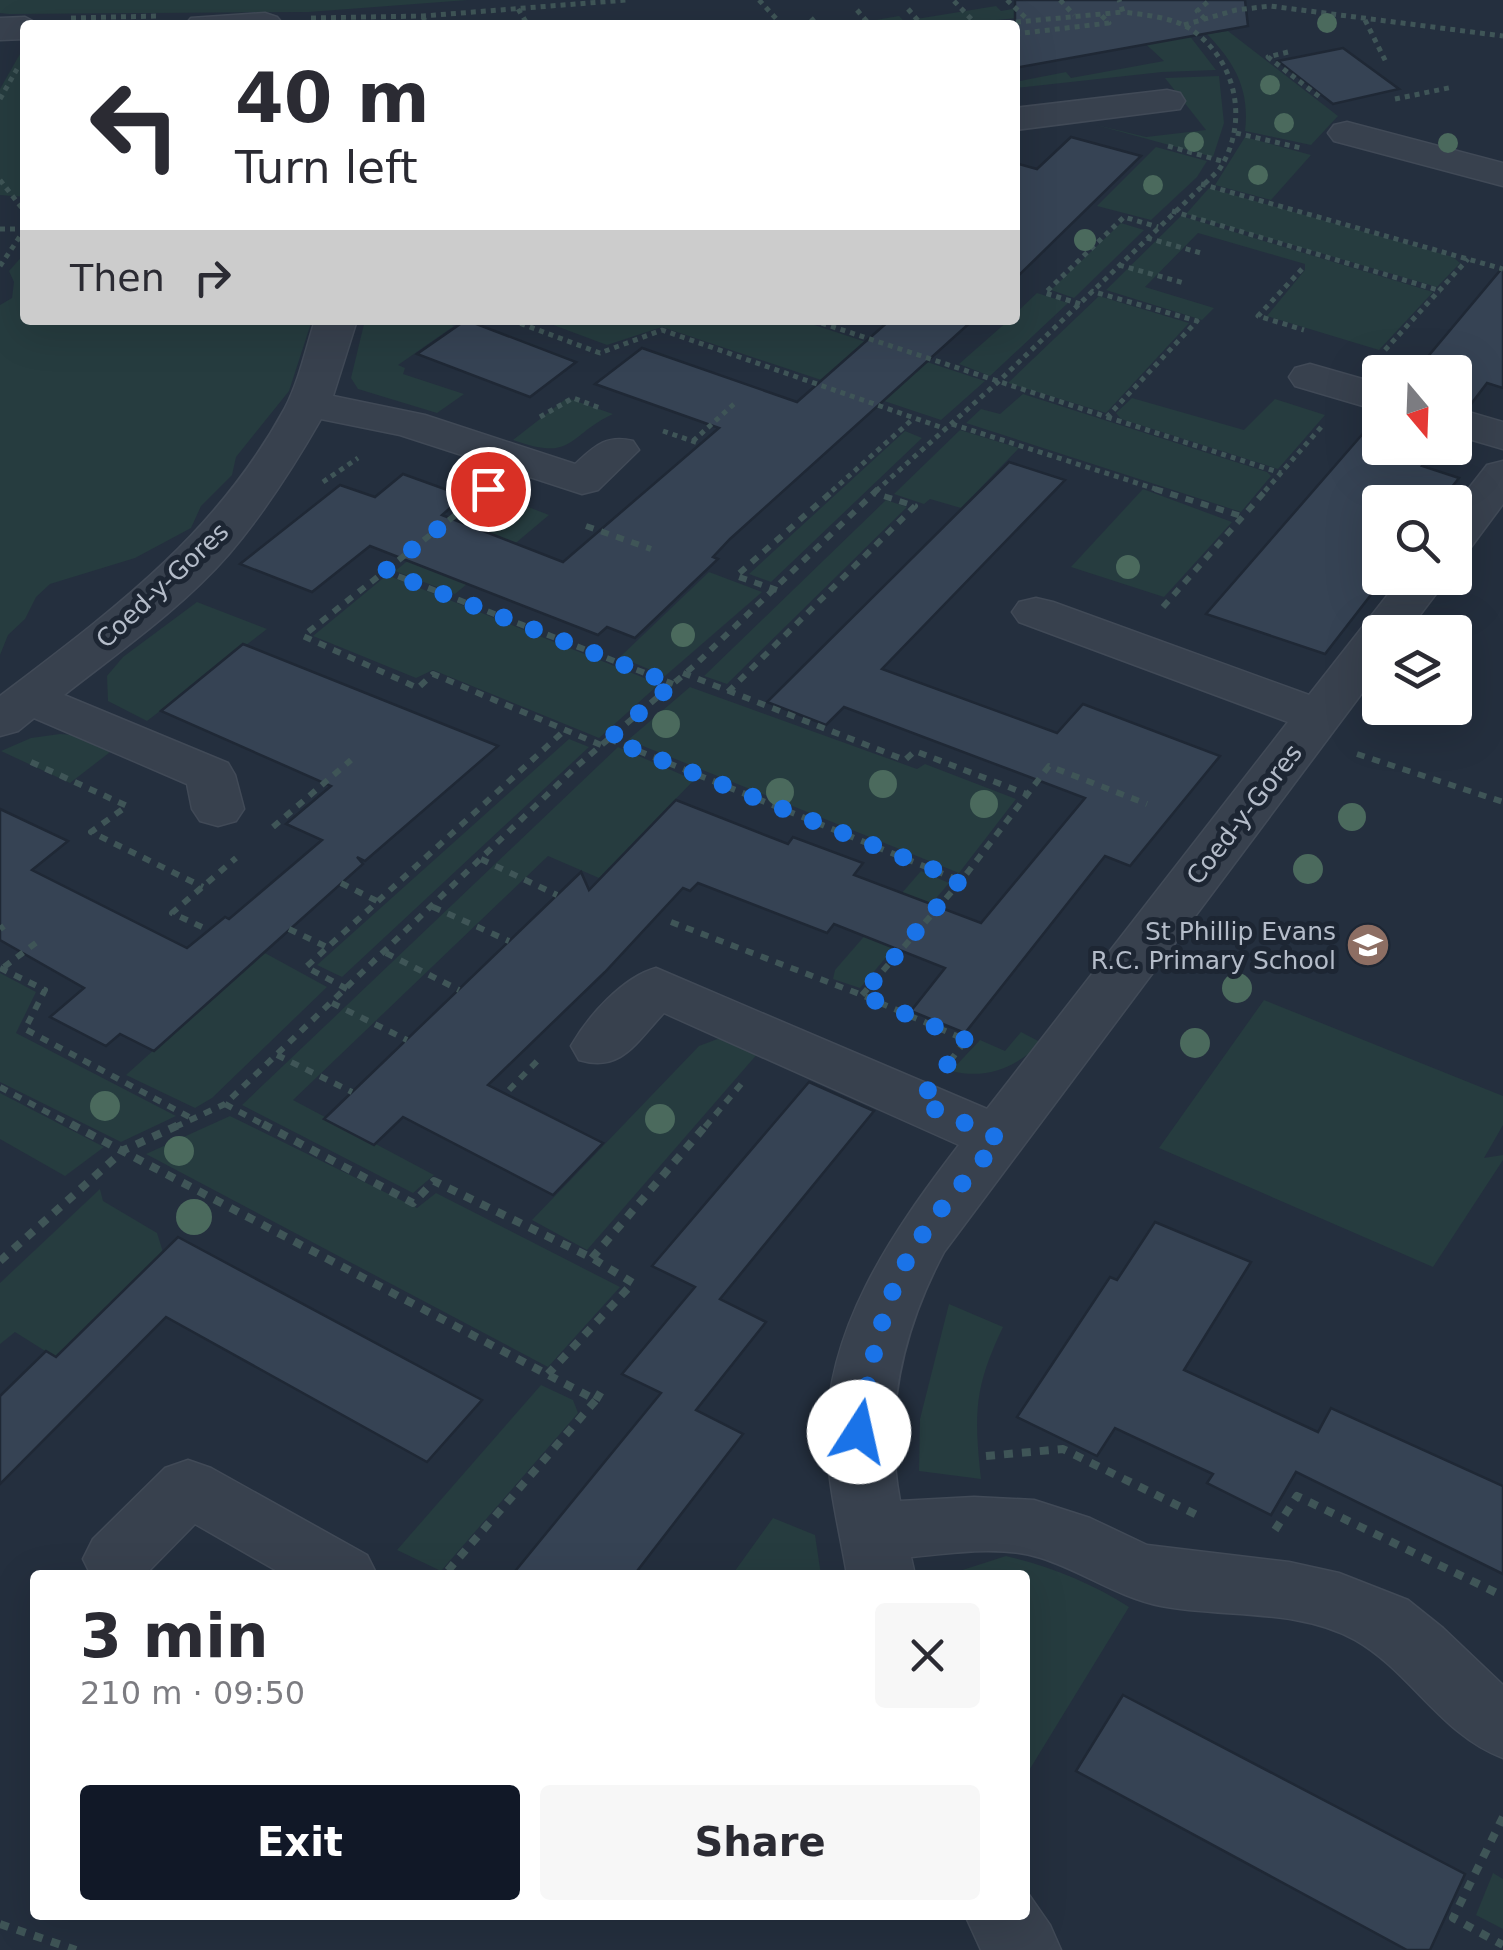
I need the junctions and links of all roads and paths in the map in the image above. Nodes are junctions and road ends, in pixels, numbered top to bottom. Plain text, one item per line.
1 (627, 0) edge
2 (759, 0) edge
3 (1008, 0) edge
4 (1060, 0) edge
5 (1119, 0) edge
6 (1210, 0) edge
7 (954, 1) edge
8 (908, 8) dead end
9 (518, 9) junction
10 (856, 10) dead end
11 (1123, 12) junction
12 (1099, 13) junction
13 (423, 16) junction
14 (1075, 16) junction
15 (366, 17) junction
16 (1364, 18) junction
17 (323, 20) edge
18 (368, 20) edge
19 (425, 20) edge
20 (525, 20) edge
21 (777, 20) edge
22 (865, 20) edge
23 (918, 20) edge
24 (972, 20) edge
25 (1205, 20) junction
26 (1029, 21) junction
27 (1020, 22) edge
28 (1182, 26) junction
29 (1020, 33) edge
30 (1503, 36) edge
31 (1288, 52) dead end
32 (20, 64) edge
33 (1387, 64) dead end
34 (1453, 87) dead end
35 (1323, 99) dead end
36 (0, 100) edge
37 (1168, 101) dead end
38 (1383, 102) dead end
39 (1020, 117) edge
40 (1347, 133) dead end
41 (1503, 175) edge
42 (0, 180) edge
43 (1200, 184) junction
44 (20, 206) edge
45 (1172, 211) junction
46 (1158, 227) junction
47 (20, 236) edge
48 (1147, 238) junction
49 (1201, 253) dead end
50 (1468, 258) junction
51 (1119, 265) junction
52 (0, 266) edge
53 (1503, 269) edge
54 (1302, 270) dead end
55 (1184, 283) dead end
56 (1441, 291) junction
57 (1091, 292) junction
58 (1080, 304) junction
59 (334, 325) edge
60 (524, 325) edge
61 (827, 325) edge
62 (1311, 332) dead end
63 (998, 382) junction
64 (1346, 388) edge
65 (309, 404) junction
66 (734, 404) dead end
67 (527, 412) dead end
68 (1107, 417) junction
69 (914, 418) junction
70 (949, 427) junction
71 (1472, 427) edge
72 (1503, 436) edge
73 (632, 438) junction
74 (1281, 473) junction
75 (1503, 474) edge
76 (488, 489) dead end
77 (874, 493) junction
78 (1472, 515) edge
79 (1244, 517) junction
80 (385, 571) junction
81 (777, 590) junction
82 (1411, 595) edge
83 (1036, 612) dead end
84 (1396, 615) edge
85 (1124, 644) junction
86 (1362, 659) edge
87 (682, 673) junction
88 (673, 684) junction
89 (728, 692) junction
90 (16, 725) edge
91 (1312, 726) junction
92 (566, 729) junction
93 (609, 739) junction
94 (601, 745) junction
95 (1029, 796) junction
96 (1503, 802) edge
97 (1147, 804) dead end
98 (218, 808) dead end
99 (482, 860) junction
100 (960, 880) junction
101 (341, 883) dead end
102 (202, 887) dead end
103 (557, 895) dead end
104 (377, 901) junction
105 (433, 907) junction
106 (671, 922) dead end
107 (289, 929) dead end
108 (510, 941) dead end
109 (38, 942) dead end
110 (327, 947) junction
111 (386, 952) junction
112 (2, 967) edge
113 (348, 989) junction
114 (460, 990) dead end
115 (862, 995) junction
116 (332, 1003) junction
117 (407, 1040) dead end
118 (780, 1041) junction
119 (572, 1049) joint
120 (277, 1055) junction
121 (0, 1087) edge
122 (509, 1090) dead end
123 (352, 1092) dead end
124 (919, 1102) junction
125 (224, 1104) junction
126 (194, 1120) junction
127 (1000, 1139) junction
128 (124, 1150) junction
129 (592, 1258) junction
130 (0, 1261) edge
131 (548, 1374) junction
132 (604, 1388) dead end
133 (596, 1400) junction
134 (986, 1456) dead end
135 (1214, 1523) dead end
136 (1273, 1534) dead end
137 (878, 1553) edge
138 (117, 1559) dead end
139 (334, 1570) edge
140 (448, 1570) edge
141 (1503, 1596) edge
142 (1503, 1726) edge
143 (1503, 1817) edge
144 (1005, 1920) edge
145 (0, 1924) edge
146 (1503, 1944) edge
147 (76, 1950) edge
148 (1023, 1950) edge

1 - 9 path
2 - 21 path
3 - 26 path
4 - 14 path
5 - 11 path
6 - 25 path
7 - 24 path
8 - 23 path
9 - 13 path
9 - 20 path
10 - 22 path
11 - 12 path
11 - 28 path
12 - 14 path
12 - 29 path
13 - 15 path
13 - 19 path
14 - 26 path
15 - 17 path
15 - 18 path
16 - 25 path
16 - 30 path
16 - 33 path
25 - 28 path
26 - 27 path
28 - 43 path
31 - 35 path
32 - 36 path
34 - 38 path
37 - 39 street
40 - 41 street
42 - 44 path
43 - 45 path
43 - 50 path
45 - 46 path
45 - 56 path
46 - 48 path
46 - 58 path
47 - 52 path
48 - 49 path
48 - 51 path
50 - 53 path
50 - 56 path
51 - 55 path
51 - 57 path
54 - 62 path
56 - 64 path
57 - 58 path
57 - 68 path
58 - 63 path
59 - 65 street, Coed-y-Gores
60 - 69 path
61 - 63 path
63 - 68 path
63 - 70 path
64 - 74 path
65 - 73 street
65 - 90 street, Coed-y-Gores
66 - 73 path
67 - 73 path
68 - 74 path
69 - 70 path
69 - 81 path
70 - 77 path
70 - 79 path
71 - 72 street
74 - 79 path
75 - 78 street
76 - 80 path
77 - 81 path
77 - 89 path
79 - 85 path
80 - 88 path
80 - 92 path
81 - 87 path
82 - 84 street, Coed-y-Gores
83 - 85 street
85 - 91 street
86 - 91 street, Coed-y-Gores
87 - 88 path
87 - 89 path
88 - 93 path
89 - 95 path
90 - 98 street
90 - 102 path
91 - 96 path
91 - 127 street, Coed-y-Gores
92 - 94 path
92 - 104 path
93 - 94 path
93 - 100 path
94 - 99 path
95 - 97 path
95 - 100 path
99 - 103 path
99 - 105 path
100 - 115 path
101 - 104 path
104 - 110 path
105 - 108 path
105 - 111 path
106 - 115 path
107 - 110 path
109 - 112 path
110 - 113 path
111 - 113 path
111 - 114 path
112 - 126 path
113 - 116 path
115 - 124 path
116 - 117 path
116 - 120 path
118 - 119 street
118 - 124 street
118 - 129 path
119 - 122 path
120 - 123 path
120 - 125 path
121 - 128 path
124 - 127 street
125 - 126 path
125 - 129 path
126 - 128 path
127 - 137 street, Coed-y-Gores
128 - 130 path
128 - 131 path
129 - 131 path
131 - 133 path
132 - 133 path
133 - 140 path
134 - 135 path
136 - 141 path
137 - 142 street
138 - 139 street
143 - 146 path
144 - 148 street
145 - 147 path

